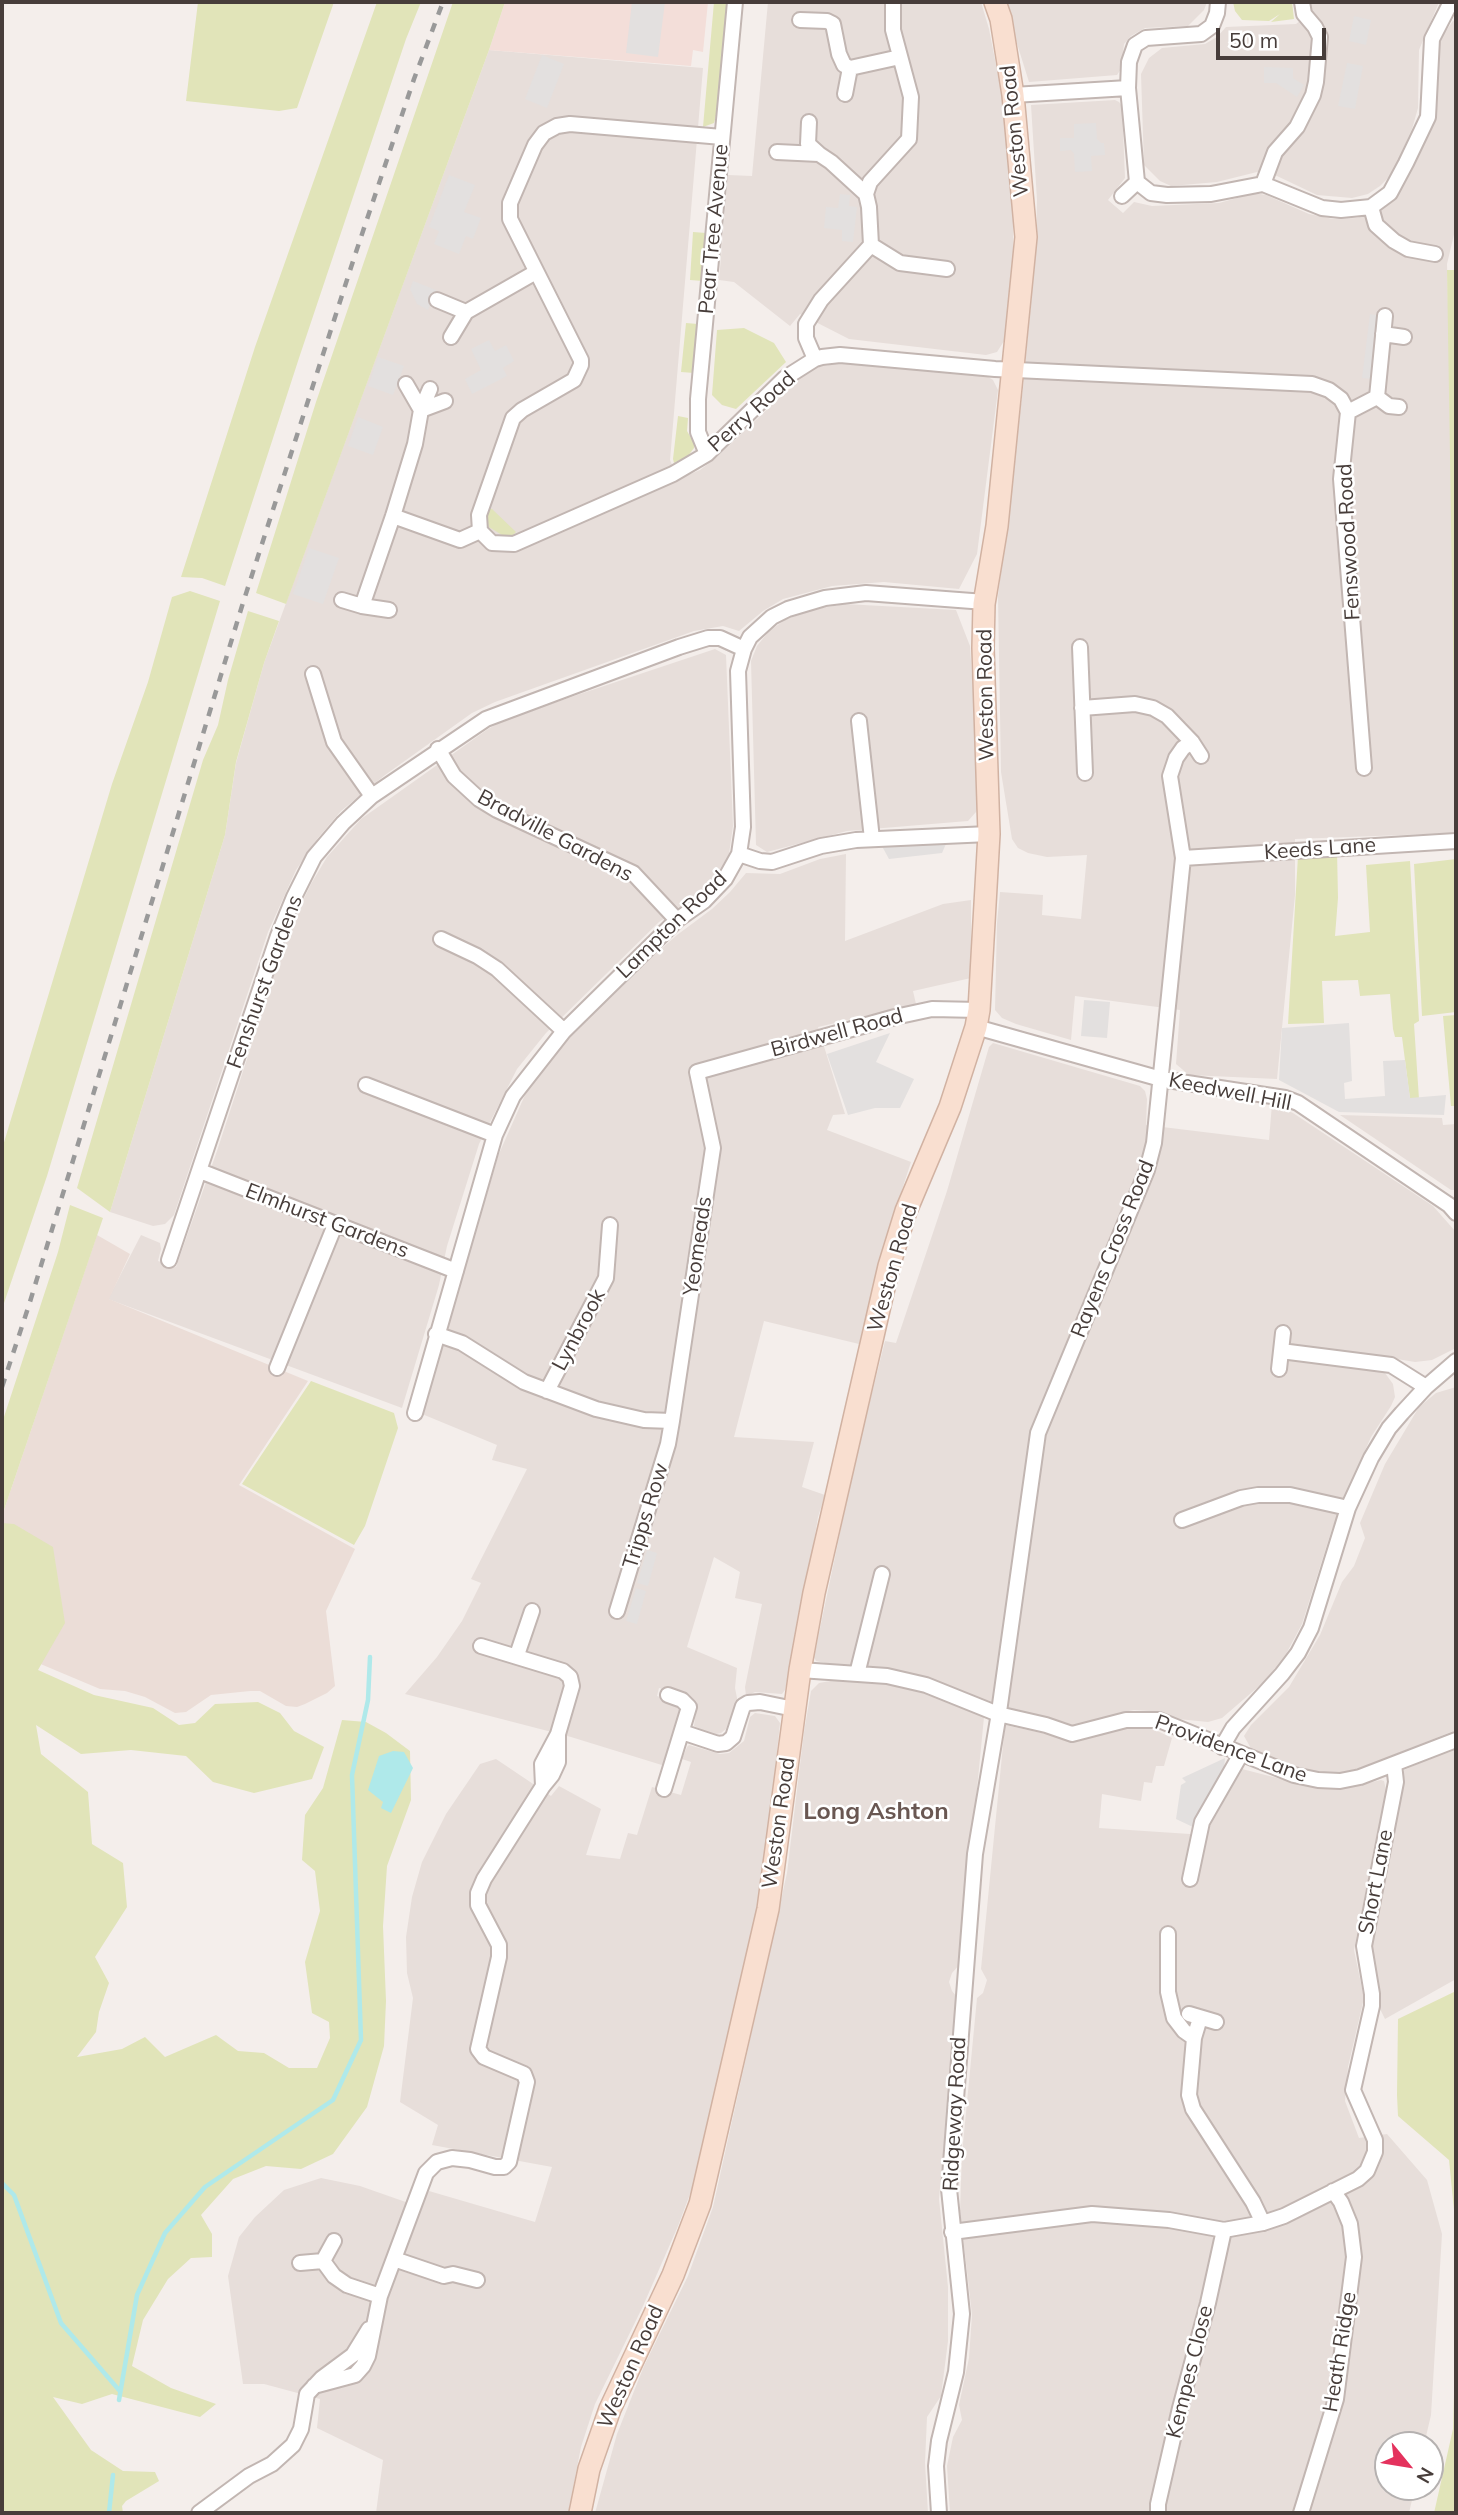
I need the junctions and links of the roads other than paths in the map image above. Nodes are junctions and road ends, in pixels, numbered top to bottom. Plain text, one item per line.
1 (735, 2) edge
2 (893, 2) edge
3 (995, 2) edge
4 (1218, 2) edge
5 (1302, 2) edge
6 (1453, 5) edge
7 (800, 20) dead end
8 (900, 57) junction
9 (850, 68) junction
10 (1128, 88) junction
11 (845, 94) dead end
12 (1013, 95) junction
13 (809, 122) dead end
14 (723, 137) junction
15 (777, 152) dead end
16 (819, 154) junction
17 (1137, 182) junction
18 (1263, 184) junction
19 (866, 194) junction
20 (1122, 196) dead end
21 (1371, 207) junction
22 (871, 245) junction
23 (1435, 254) dead end
24 (947, 269) dead end
25 (536, 272) junction
26 (437, 300) dead end
27 (466, 312) junction
28 (1385, 316) dead end
29 (1383, 334) junction
30 (452, 337) dead end
31 (1404, 337) dead end
32 (815, 359) junction
33 (1013, 370) junction
34 (406, 384) dead end
35 (430, 389) dead end
36 (1377, 397) junction
37 (445, 401) dead end
38 (1399, 407) dead end
39 (421, 411) junction
40 (1348, 412) junction
41 (707, 454) junction
42 (393, 516) junction
43 (480, 531) junction
44 (342, 600) dead end
45 (985, 602) junction
46 (362, 606) junction
47 (389, 610) dead end
48 (1080, 647) dead end
49 (744, 649) junction
50 (313, 674) dead end
51 (1082, 709) junction
52 (859, 721) dead end
53 (1192, 742) junction
54 (438, 749) junction
55 (1201, 756) dead end
56 (1364, 768) dead end
57 (1085, 773) dead end
58 (372, 796) junction
59 (989, 834) junction
60 (872, 839) junction
61 (1456, 841) edge
62 (739, 854) junction
63 (1183, 858) junction
64 (677, 920) junction
65 (441, 939) dead end
66 (977, 1018) junction
67 (564, 1031) junction
68 (697, 1072) joint
69 (1161, 1079) junction
70 (366, 1085) dead end
71 (495, 1135) junction
72 (200, 1171) junction
73 (1454, 1206) edge
74 (335, 1225) junction
75 (610, 1225) dead end
76 (169, 1260) dead end
77 (456, 1271) junction
78 (1283, 1333) dead end
79 (436, 1334) junction
80 (1281, 1351) junction
81 (277, 1368) dead end
82 (1454, 1368) edge
83 (1279, 1369) dead end
84 (1426, 1387) junction
85 (547, 1391) junction
86 (415, 1413) dead end
87 (673, 1421) junction
88 (1348, 1507) junction
89 (1200, 1513) junction
90 (1182, 1520) dead end
91 (1205, 1528) dead end
92 (882, 1574) dead end
93 (532, 1611) dead end
94 (617, 1611) dead end
95 (481, 1646) dead end
96 (517, 1655) junction
97 (800, 1670) junction
98 (857, 1674) junction
99 (668, 1695) dead end
100 (794, 1709) junction
101 (998, 1714) junction
102 (682, 1732) junction
103 (1456, 1740) edge
104 (1222, 1747) junction
105 (1241, 1755) junction
106 (1394, 1763) junction
107 (664, 1789) dead end
108 (1190, 1880) dead end
109 (1168, 1934) dead end
110 (1216, 2022) dead end
111 (1194, 2038) junction
112 (1333, 2191) junction
113 (1263, 2223) junction
114 (1224, 2230) junction
115 (952, 2232) junction
116 (334, 2241) dead end
117 (394, 2259) junction
118 (323, 2261) junction
119 (300, 2263) dead end
120 (477, 2280) dead end
121 (380, 2296) junction
122 (199, 2513) edge
123 (580, 2513) edge
124 (939, 2513) edge
125 (1158, 2513) edge
126 (1301, 2513) edge

1 - 14 street, Pear Tree Avenue
2 - 8 street
3 - 12 street, Weston Road
4 - 10 street
5 - 18 street
6 - 21 street
7 - 9 street
8 - 9 street
8 - 19 street
9 - 11 street
10 - 12 street
10 - 17 street
12 - 33 street, Weston Road
13 - 16 street
14 - 25 street
14 - 41 street, Pear Tree Avenue
15 - 16 street
16 - 19 street
17 - 18 street
17 - 20 street
18 - 21 street
19 - 22 street
21 - 23 street
22 - 24 street
22 - 32 street
25 - 27 street
25 - 43 street
26 - 27 street
27 - 30 street
28 - 29 street
29 - 31 street
29 - 36 street
32 - 33 street, Perry Road
32 - 41 street, Perry Road
33 - 40 street
33 - 45 street, Weston Road
34 - 39 street
35 - 39 street
36 - 38 street
36 - 40 street
37 - 39 street
39 - 42 street
40 - 56 street, Fenswood Road
41 - 43 street, Perry Road
42 - 43 street
42 - 46 street
44 - 46 street
45 - 49 street, Lampton Road
45 - 59 street, Weston Road
46 - 47 street
48 - 51 street
49 - 54 street, Fenshurst Gardens
49 - 62 street, Lampton Road
50 - 58 street
51 - 53 street
51 - 57 street
52 - 60 street
53 - 55 street
53 - 63 street, Rayens Cross Road
54 - 58 street, Fenshurst Gardens
54 - 64 street, Bradville Gardens
58 - 72 street, Fenshurst Gardens
59 - 60 street
59 - 66 street, Weston Road
60 - 62 street
61 - 63 street, Keeds Lane
62 - 64 street, Lampton Road
63 - 69 street, Rayens Cross Road
64 - 67 street, Lampton Road
65 - 67 street
66 - 68 street, Birdwell Road
66 - 69 street, Keedwell Hill
66 - 97 street, Weston Road
67 - 71 street, Lampton Road
68 - 87 street, Yeomeads
69 - 73 street, Keedwell Hill
69 - 101 street, Rayens Cross Road
70 - 71 street
71 - 77 street, Lampton Road
72 - 74 street, Elmhurst Gardens
72 - 76 street, Fenshurst Gardens
74 - 77 street, Elmhurst Gardens
74 - 81 street
75 - 85 street, Lynbrook
77 - 79 street, Lampton Road
78 - 80 street
79 - 85 street, Lynbrook
79 - 86 street, Lampton Road
80 - 83 street
80 - 84 street
82 - 84 street
84 - 88 street
85 - 87 street, Lynbrook
87 - 94 street, Tripps Row
88 - 89 street
88 - 104 street
89 - 90 street
89 - 91 street
92 - 98 street
93 - 96 street
95 - 96 street
96 - 117 street
97 - 98 street, Providence Lane
97 - 100 street, Weston Road
98 - 101 street, Providence Lane
99 - 102 street
100 - 102 street
100 - 123 street, Weston Road
101 - 104 street, Providence Lane
101 - 115 street, Ridgeway Road
102 - 107 street
103 - 106 street, Providence Lane
104 - 105 street, Providence Lane
105 - 106 street, Providence Lane
105 - 108 street
106 - 112 street, Short Lane
109 - 111 street
110 - 111 street
111 - 113 street
112 - 113 street, Short Lane
112 - 126 street, Heath Ridge
113 - 114 street, Short Lane
114 - 115 street
114 - 125 street, Kempes Close
115 - 124 street, Ridgeway Road
116 - 118 street
117 - 120 street
117 - 121 street
118 - 119 street
118 - 121 street
121 - 122 street

